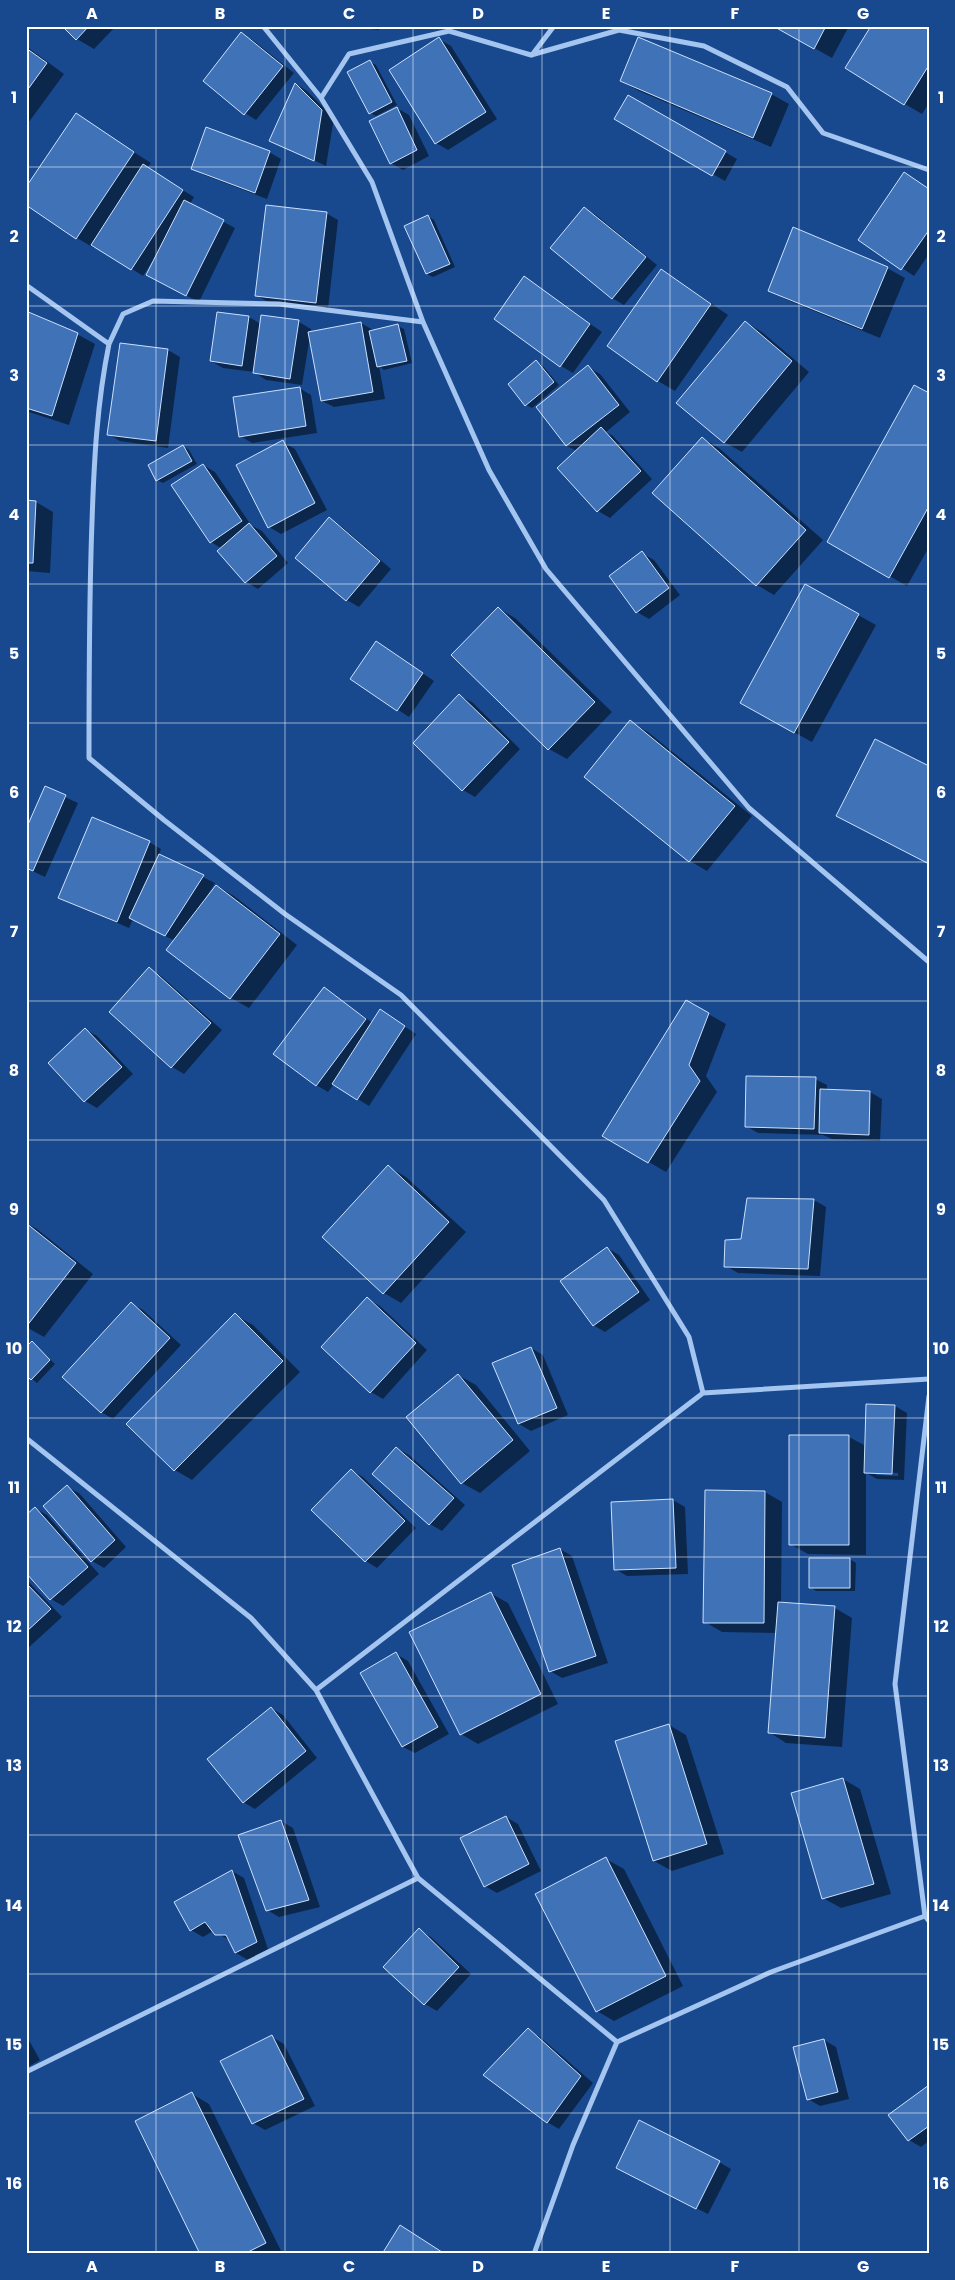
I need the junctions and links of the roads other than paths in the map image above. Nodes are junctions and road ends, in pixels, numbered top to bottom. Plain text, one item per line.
1 (263, 26) edge
2 (554, 26) edge
3 (531, 55) junction
4 (321, 98) junction
5 (929, 170) edge
6 (26, 285) edge
7 (423, 322) junction
8 (109, 344) junction
9 (929, 962) edge
10 (929, 1379) edge
11 (703, 1393) junction
12 (929, 1396) edge
13 (26, 1438) edge
14 (316, 1690) junction
15 (418, 1878) junction
16 (927, 1918) edge
17 (616, 2042) junction
18 (26, 2072) edge
19 (534, 2254) edge

1 - 4 street
2 - 3 street
3 - 4 street
3 - 5 street
4 - 7 street
6 - 8 street
7 - 8 street
7 - 9 street
8 - 11 street
10 - 11 street
11 - 14 street
12 - 16 street
13 - 14 street
14 - 15 street
15 - 17 street
15 - 18 street
16 - 17 street
17 - 19 street

